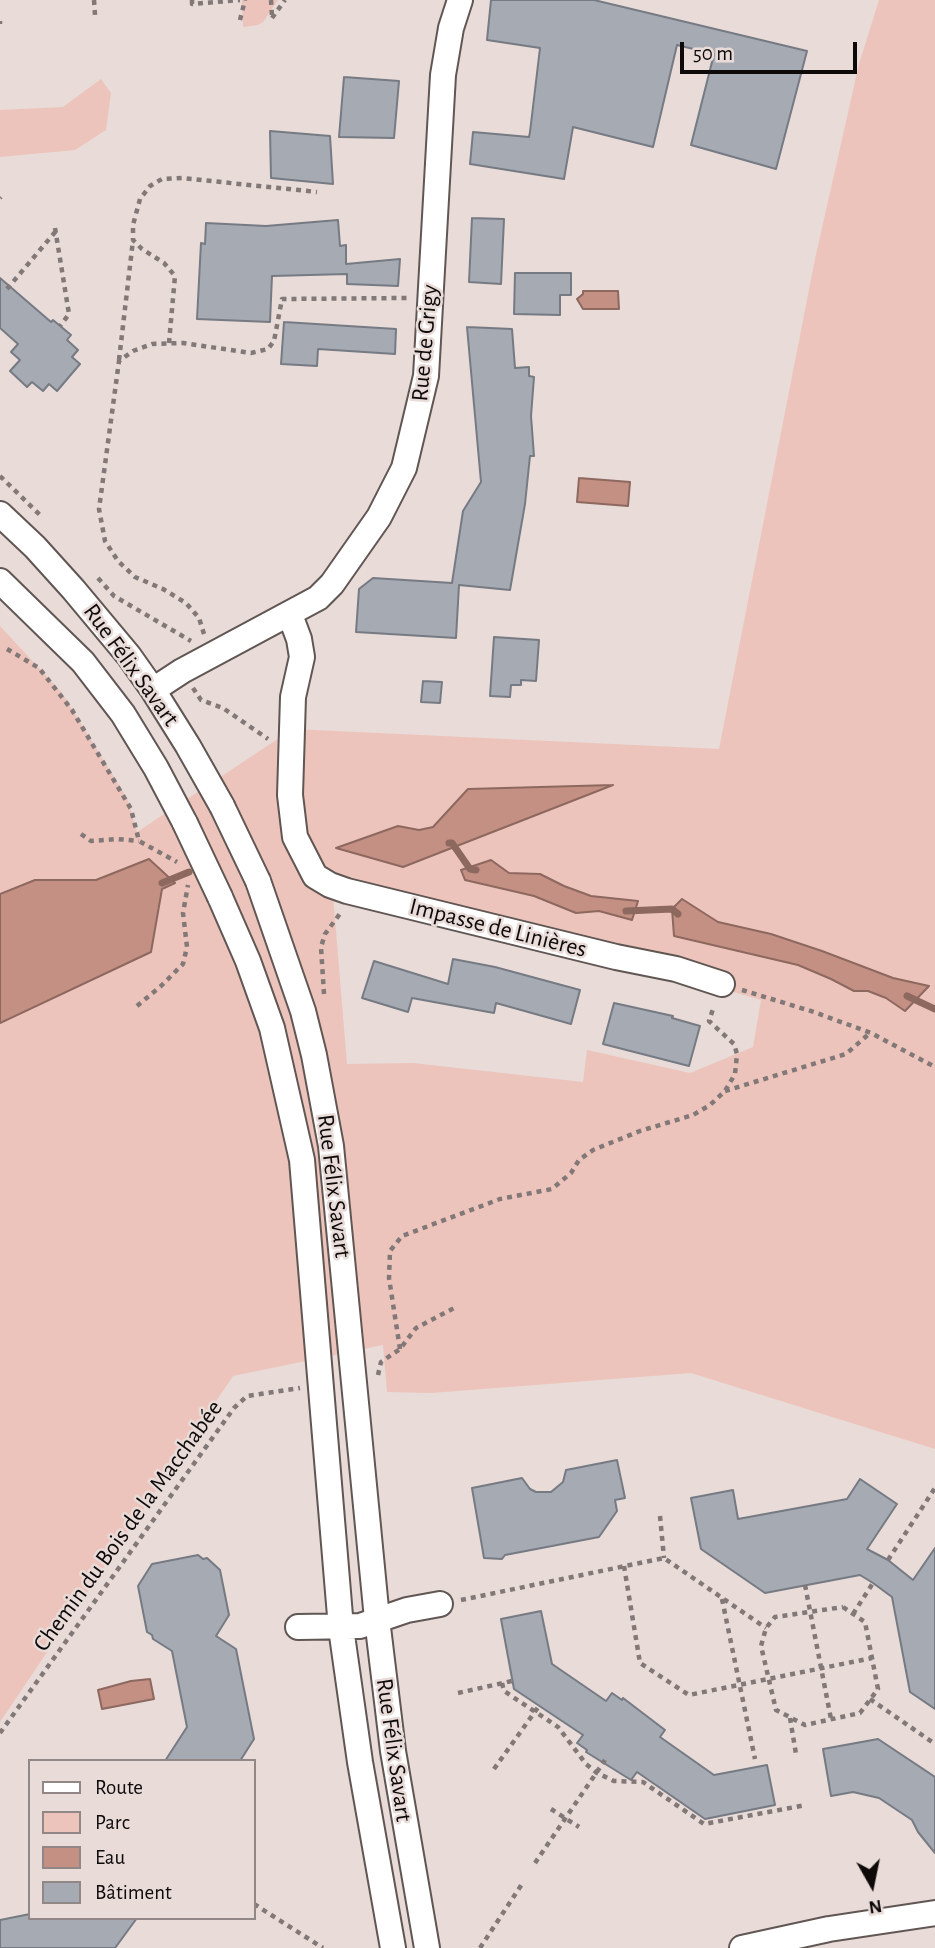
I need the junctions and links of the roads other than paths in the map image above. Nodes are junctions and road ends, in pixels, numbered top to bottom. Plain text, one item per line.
1 (460, 0) edge
2 (0, 514) edge
3 (0, 581) edge
4 (290, 615) junction
5 (153, 690) junction
6 (722, 984) road end
7 (440, 1604) road end
8 (377, 1619) junction
9 (299, 1627) dead end
10 (341, 1628) junction
11 (935, 1913) edge
12 (393, 1948) edge
13 (427, 1948) edge
14 (742, 1948) edge

1 - 4 street, Rue de Grigy
2 - 5 street, Rue Félix Savart
3 - 10 street, bridge
4 - 5 street, Rue de Grigy
4 - 6 street, Impasse de Linières
5 - 8 street, Rue Félix Savart, bridge
7 - 8 street
8 - 10 street
8 - 13 street, Rue Félix Savart
9 - 10 street
10 - 12 street
11 - 14 street

